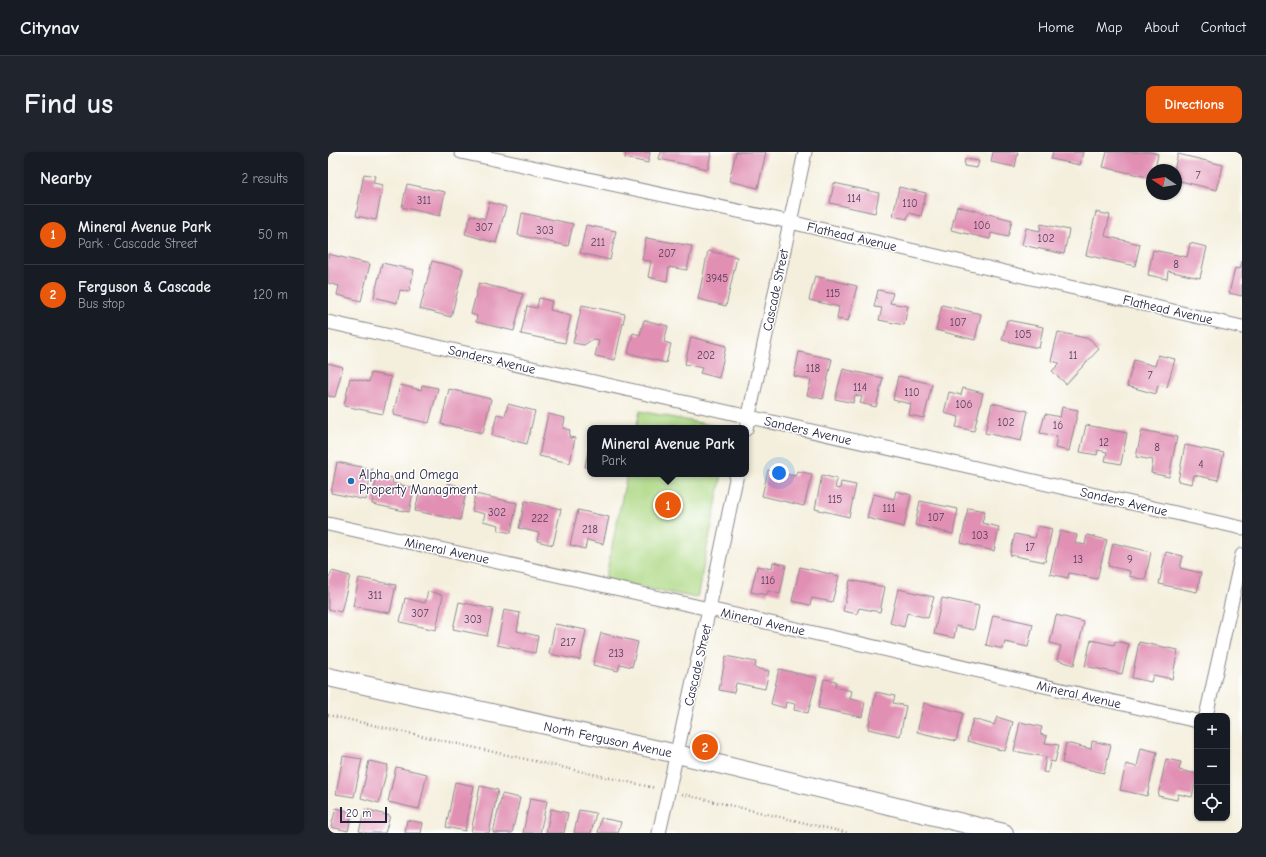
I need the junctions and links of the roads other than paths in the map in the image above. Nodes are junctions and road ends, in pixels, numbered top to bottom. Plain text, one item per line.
1 (461, 152) edge
2 (805, 152) edge
3 (790, 222) junction
4 (328, 322) edge
5 (1242, 326) edge
6 (747, 423) edge
7 (736, 477) edge
8 (328, 524) edge
9 (1242, 528) edge
10 (1242, 555) edge
11 (709, 608) junction
12 (328, 677) edge
13 (1207, 713) edge
14 (1194, 720) edge
15 (677, 754) junction
16 (659, 833) edge
17 (1004, 833) edge

1 - 3 street, Flathead Avenue
2 - 3 street, Cascade Street
3 - 5 street, Flathead Avenue
3 - 6 street, Cascade Street
4 - 6 street, Sanders Avenue
6 - 9 street, Sanders Avenue
7 - 11 street, Cascade Street
8 - 11 street, Mineral Avenue
10 - 13 street
11 - 14 street, Mineral Avenue
11 - 15 street, Cascade Street
12 - 15 street, North Ferguson Avenue
15 - 16 street, Cascade Street
15 - 17 street, North Ferguson Avenue

